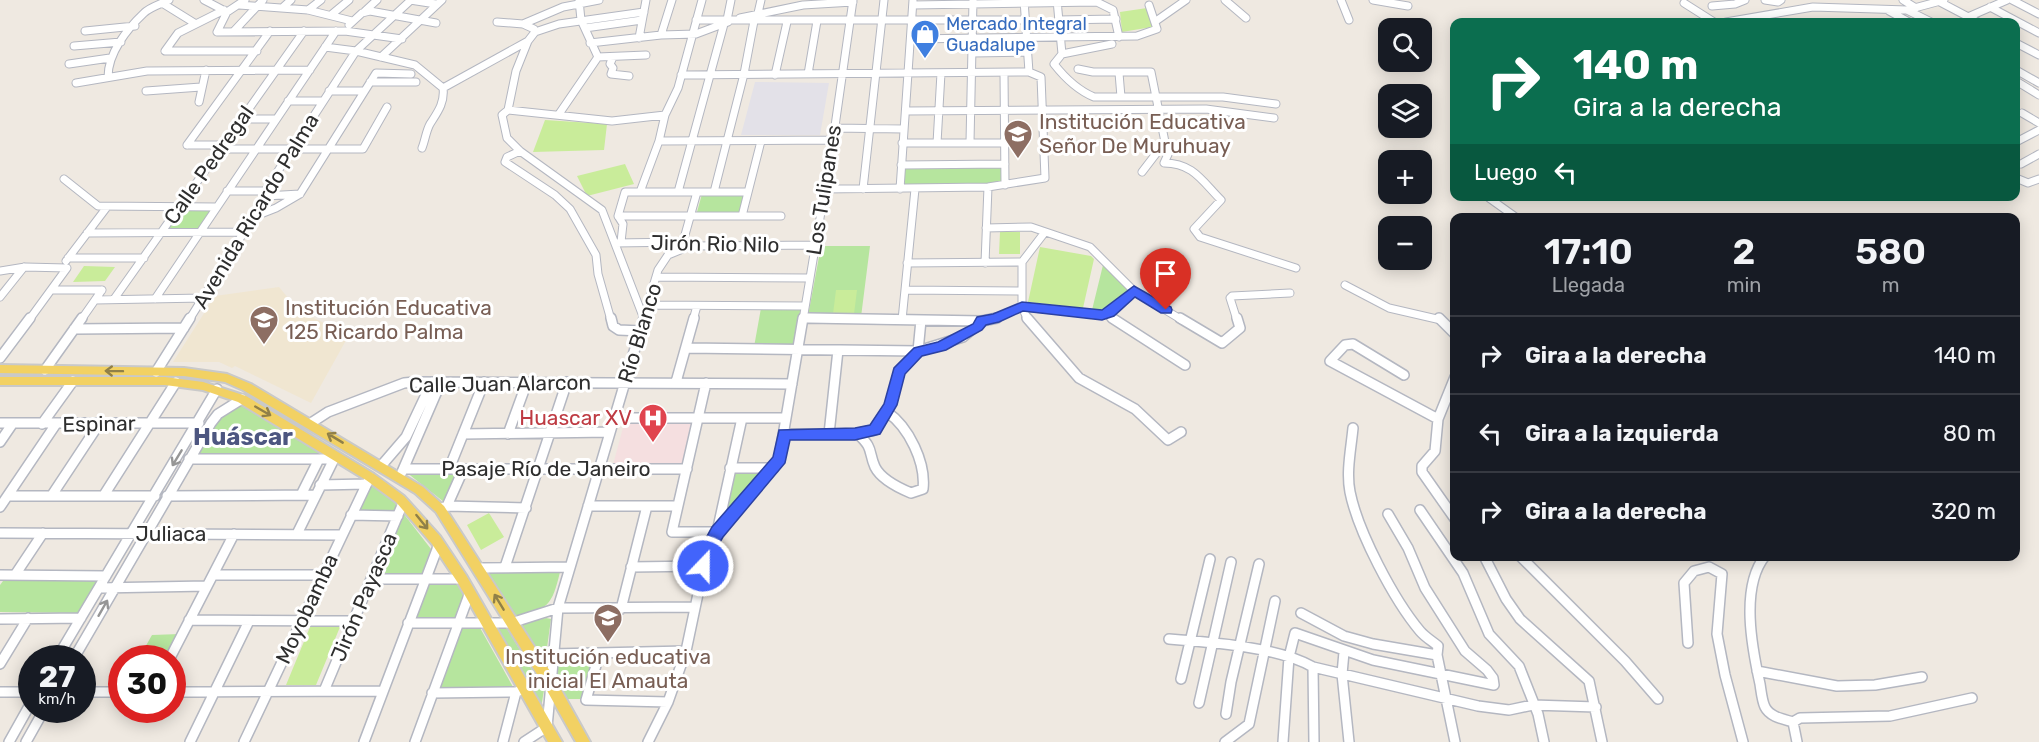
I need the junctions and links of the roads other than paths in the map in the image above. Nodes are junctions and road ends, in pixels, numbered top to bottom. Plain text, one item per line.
1 (204, 0) edge
2 (245, 0) edge
3 (263, 0) edge
4 (291, 0) edge
5 (321, 0) edge
6 (349, 0) edge
7 (377, 0) edge
8 (410, 0) edge
9 (599, 0) edge
10 (646, 0) edge
11 (672, 0) edge
12 (702, 0) edge
13 (731, 0) edge
14 (761, 0) edge
15 (789, 0) edge
16 (884, 0) edge
17 (1184, 0) edge
18 (1225, 0) edge
19 (1341, 0) edge
20 (1372, 0) edge
21 (1744, 0) edge
22 (1766, 0) edge
23 (1781, 0) edge
24 (1807, 0) edge
25 (1863, 0) edge
26 (1903, 0) edge
27 (2007, 0) edge
28 (2012, 0) edge
29 (853, 1) edge
30 (1095, 1) edge
31 (1940, 1) edge
32 (166, 2) edge
33 (213, 2) edge
34 (439, 2) edge
35 (579, 2) edge
36 (820, 2) edge
37 (913, 2) edge
38 (973, 2) edge
39 (1004, 2) edge
40 (1024, 2) edge
41 (1057, 2) edge
42 (1074, 2) edge
43 (1684, 3) dead end
44 (239, 5) junction
45 (1149, 5) dead end
46 (255, 6) junction
47 (1408, 6) dead end
48 (1712, 6) dead end
49 (1813, 7) junction
50 (282, 8) junction
51 (789, 8) junction
52 (1916, 8) junction
53 (1990, 8) junction
54 (1877, 9) junction
55 (308, 10) junction
56 (1907, 10) junction
57 (226, 11) junction
58 (365, 11) junction
59 (1889, 11) junction
60 (644, 12) junction
61 (758, 13) junction
62 (2039, 14) edge
63 (331, 15) junction
64 (394, 15) junction
65 (1968, 17) joint
66 (1246, 18) dead end
67 (1708, 18) edge
68 (1749, 18) edge
69 (1902, 18) edge
70 (1922, 18) edge
71 (2010, 18) edge
72 (1116, 19) junction
73 (421, 20) junction
74 (581, 20) junction
75 (642, 20) junction
76 (696, 20) junction
77 (735, 20) junction
78 (974, 20) junction
79 (1026, 20) junction
80 (1058, 20) junction
81 (1349, 20) dead end
82 (352, 21) junction
83 (497, 21) dead end
84 (754, 21) junction
85 (816, 21) junction
86 (849, 21) junction
87 (882, 21) junction
88 (912, 21) junction
89 (1156, 21) junction
90 (725, 22) junction
91 (787, 22) junction
92 (436, 23) dead end
93 (2020, 23) edge
94 (196, 24) junction
95 (523, 24) junction
96 (135, 26) junction
97 (585, 28) junction
98 (270, 30) junction
99 (85, 31) dead end
100 (234, 31) junction
101 (304, 31) junction
102 (336, 31) junction
103 (345, 31) junction
104 (217, 32) junction
105 (535, 32) junction
106 (2039, 33) edge
107 (372, 34) junction
108 (662, 35) junction
109 (691, 35) junction
110 (1059, 37) junction
111 (1119, 37) junction
112 (639, 38) junction
113 (974, 38) junction
114 (1006, 38) junction
115 (1027, 38) junction
116 (402, 39) junction
117 (911, 39) junction
118 (210, 41) dead end
119 (528, 41) junction
120 (121, 42) junction
121 (590, 43) junction
122 (1112, 44) dead end
123 (2020, 45) edge
124 (74, 46) dead end
125 (325, 47) junction
126 (258, 51) junction
127 (356, 51) junction
128 (1005, 52) junction
129 (1027, 52) junction
130 (973, 53) junction
131 (1062, 54) junction
132 (646, 55) dead end
133 (2039, 55) edge
134 (381, 57) junction
135 (598, 57) junction
136 (613, 57) junction
137 (110, 58) junction
138 (69, 64) dead end
139 (1078, 69) dead end
140 (206, 70) junction
141 (242, 70) junction
142 (276, 70) junction
143 (310, 70) junction
144 (1029, 72) junction
145 (2020, 72) edge
146 (842, 73) junction
147 (876, 73) junction
148 (908, 73) junction
149 (1004, 73) junction
150 (1119, 73) junction
151 (411, 74) dead end
152 (711, 74) junction
153 (808, 74) junction
154 (941, 74) junction
155 (972, 74) junction
156 (681, 75) junction
157 (744, 75) junction
158 (775, 75) junction
159 (629, 76) dead end
160 (108, 77) junction
161 (370, 82) junction
162 (416, 82) dead end
163 (76, 83) dead end
164 (2020, 83) edge
165 (2039, 83) edge
166 (201, 87) junction
167 (442, 88) junction
168 (146, 91) dead end
169 (329, 91) junction
170 (364, 91) junction
171 (2039, 95) edge
172 (1121, 97) junction
173 (1154, 97) junction
174 (288, 101) junction
175 (323, 101) junction
176 (199, 102) dead end
177 (1276, 104) dead end
178 (387, 107) dead end
179 (1158, 110) junction
180 (506, 111) junction
181 (906, 111) junction
182 (939, 111) junction
183 (972, 111) junction
184 (1005, 111) junction
185 (1042, 111) junction
186 (2022, 113) dead end
187 (559, 114) junction
188 (665, 115) junction
189 (1274, 118) dead end
190 (241, 119) junction
191 (275, 119) junction
192 (2039, 123) edge
193 (834, 128) junction
194 (869, 129) junction
195 (904, 129) junction
196 (2039, 130) edge
197 (728, 140) junction
198 (832, 140) junction
199 (2020, 140) edge
200 (659, 141) junction
201 (694, 141) junction
202 (761, 141) junction
203 (969, 142) junction
204 (1165, 142) junction
205 (902, 143) junction
206 (936, 143) junction
207 (1004, 143) junction
208 (221, 147) junction
209 (422, 148) dead end
210 (256, 149) junction
211 (291, 149) junction
212 (327, 149) junction
213 (520, 151) junction
214 (2039, 154) edge
215 (1005, 164) junction
216 (2021, 164) dead end
217 (901, 165) junction
218 (1143, 172) dead end
219 (64, 179) dead end
220 (2039, 179) edge
221 (2020, 180) edge
222 (1005, 185) junction
223 (988, 187) junction
224 (824, 189) junction
225 (863, 189) junction
226 (900, 189) junction
227 (915, 189) junction
228 (227, 191) junction
229 (640, 192) junction
230 (678, 192) junction
231 (697, 192) junction
232 (714, 192) junction
233 (748, 192) junction
234 (265, 193) junction
235 (300, 194) junction
236 (1493, 201) edge
237 (107, 207) junction
238 (181, 207) junction
239 (217, 207) junction
240 (1510, 213) edge
241 (618, 216) junction
242 (690, 216) junction
243 (742, 216) junction
244 (781, 216) dead end
245 (253, 217) junction
246 (986, 228) junction
247 (163, 232) junction
248 (200, 232) junction
249 (244, 232) junction
250 (1045, 232) junction
251 (87, 233) junction
252 (618, 242) junction
253 (686, 244) junction
254 (814, 245) junction
255 (69, 258) junction
256 (144, 258) junction
257 (1022, 262) junction
258 (907, 263) junction
259 (985, 263) junction
260 (25, 267) junction
261 (1296, 267) dead end
262 (64, 268) junction
263 (0, 271) edge
264 (656, 277) junction
265 (809, 278) junction
266 (1345, 285) dead end
267 (52, 290) junction
268 (905, 290) junction
269 (1022, 291) junction
270 (1134, 291) junction
271 (1290, 293) dead end
272 (0, 297) edge
273 (203, 298) junction
274 (114, 299) junction
275 (156, 299) junction
276 (95, 300) junction
277 (648, 305) junction
278 (697, 306) junction
279 (805, 306) junction
280 (1022, 307) junction
281 (1106, 314) junction
282 (803, 318) junction
283 (645, 319) junction
284 (902, 320) junction
285 (921, 320) junction
286 (982, 321) junction
287 (184, 328) junction
288 (74, 329) junction
289 (1450, 329) edge
290 (641, 331) junction
291 (687, 348) junction
292 (798, 349) junction
293 (838, 350) junction
294 (918, 351) junction
295 (0, 358) edge
296 (1185, 365) dead end
297 (0, 369) edge
298 (45, 370) junction
299 (156, 372) junction
300 (1404, 375) dead end
301 (0, 381) edge
302 (73, 381) junction
303 (176, 382) junction
304 (436, 382) junction
305 (484, 382) junction
306 (527, 382) junction
307 (567, 382) junction
308 (626, 382) junction
309 (676, 382) junction
310 (706, 383) junction
311 (792, 384) junction
312 (217, 389) junction
313 (1450, 389) edge
314 (242, 399) junction
315 (887, 412) junction
316 (613, 418) junction
317 (699, 418) junction
318 (742, 418) junction
319 (786, 418) junction
320 (1438, 418) junction
321 (0, 423) edge
322 (14, 423) junction
323 (149, 423) junction
324 (199, 423) junction
325 (311, 423) junction
326 (42, 424) junction
327 (56, 424) junction
328 (99, 424) junction
329 (1353, 428) dead end
330 (609, 432) junction
331 (1181, 432) dead end
332 (463, 434) junction
333 (508, 434) junction
334 (550, 434) junction
335 (784, 434) junction
336 (829, 434) junction
337 (858, 434) junction
338 (0, 442) edge
339 (358, 452) junction
340 (189, 459) junction
341 (318, 459) junction
342 (338, 459) junction
343 (777, 464) junction
344 (381, 466) junction
345 (730, 468) junction
346 (448, 469) junction
347 (687, 469) junction
348 (463, 470) junction
349 (538, 470) junction
350 (598, 470) junction
351 (401, 473) junction
352 (368, 480) junction
353 (320, 485) junction
354 (411, 485) junction
355 (52, 495) junction
356 (104, 495) junction
357 (301, 495) junction
358 (315, 495) junction
359 (155, 496) junction
360 (167, 496) junction
361 (400, 499) junction
362 (3, 502) edge
363 (588, 506) junction
364 (647, 506) junction
365 (678, 506) junction
366 (444, 507) junction
367 (525, 508) junction
368 (1420, 510) dead end
369 (1450, 512) edge
370 (1388, 513) dead end
371 (351, 515) junction
372 (398, 516) junction
373 (717, 532) junction
374 (0, 533) edge
375 (43, 533) junction
376 (132, 534) junction
377 (146, 534) junction
378 (234, 534) junction
379 (297, 534) junction
380 (342, 535) junction
381 (439, 544) junction
382 (1450, 555) edge
383 (1210, 559) dead end
384 (1454, 561) edge
385 (1487, 561) edge
386 (1524, 561) edge
387 (1704, 561) edge
388 (1761, 561) edge
389 (1231, 562) dead end
390 (1259, 564) dead end
391 (703, 566) junction
392 (505, 567) junction
393 (570, 567) junction
394 (632, 567) junction
395 (479, 568) junction
396 (1703, 568) junction
397 (15, 575) junction
398 (213, 575) junction
399 (324, 575) junction
400 (106, 576) junction
401 (1, 577) edge
402 (371, 579) junction
403 (425, 579) junction
404 (462, 579) junction
405 (207, 586) junction
406 (99, 588) junction
407 (115, 588) junction
408 (470, 592) junction
409 (1275, 601) dead end
410 (695, 607) junction
411 (558, 608) junction
412 (621, 609) junction
413 (1301, 613) dead end
414 (28, 618) junction
415 (81, 618) junction
416 (0, 619) edge
417 (189, 620) junction
418 (249, 621) junction
419 (302, 621) junction
420 (354, 621) junction
421 (408, 623) junction
422 (511, 623) junction
423 (458, 624) junction
424 (487, 624) junction
425 (1169, 639) dead end
426 (1191, 640) junction
427 (1214, 643) junction
428 (1688, 643) dead end
429 (65, 645) edge
430 (82, 645) edge
431 (176, 645) edge
432 (1239, 649) junction
433 (686, 651) junction
434 (1264, 652) junction
435 (1344, 652) junction
436 (552, 654) junction
437 (599, 655) junction
438 (1437, 655) junction
439 (1289, 657) junction
440 (0, 664) edge
441 (1313, 667) junction
442 (1757, 671) junction
443 (1342, 674) junction
444 (1442, 674) junction
445 (1922, 677) dead end
446 (1181, 679) dead end
447 (550, 683) junction
448 (324, 691) junction
449 (383, 691) junction
450 (520, 691) junction
451 (0, 692) edge
452 (18, 692) edge
453 (186, 692) edge
454 (268, 692) junction
455 (215, 693) junction
456 (432, 693) junction
457 (1447, 698) junction
458 (1971, 698) dead end
459 (1658, 699) dead end
460 (668, 702) junction
461 (1199, 703) dead end
462 (1533, 705) junction
463 (1596, 707) junction
464 (1226, 714) dead end
465 (1793, 722) junction
466 (20, 723) edge
467 (37, 723) edge
468 (546, 727) junction
469 (0, 741) edge
470 (9, 742) edge
471 (26, 742) edge
472 (188, 742) edge
473 (244, 742) edge
474 (364, 742) edge
475 (415, 742) edge
476 (503, 742) edge
477 (524, 742) edge
478 (555, 742) edge
479 (583, 742) edge
480 (648, 742) edge
481 (1225, 742) edge
482 (1283, 742) edge
483 (1314, 742) edge
484 (1349, 742) edge
485 (1455, 742) edge
486 (1544, 742) edge
487 (1602, 742) edge
488 (1743, 742) edge
489 (1797, 742) edge

1 - 33 street
2 - 44 street
3 - 46 street
4 - 50 street
5 - 55 street
6 - 63 street
7 - 58 street
8 - 34 street
8 - 64 street, Avenida Ricardo Palma
9 - 35 street
10 - 60 street
11 - 108 street
12 - 76 street
13 - 90 street
14 - 61 street
15 - 51 street
16 - 87 street
17 - 89 street
18 - 66 street
19 - 81 street
20 - 47 street
21 - 48 street
22 - 23 street
24 - 49 street
25 - 54 street
26 - 52 street
27 - 53 street
28 - 62 street
29 - 36 street
29 - 86 street, Los Tulipanes
30 - 42 street
30 - 72 street
31 - 52 street
31 - 65 street
32 - 94 street
32 - 96 street
33 - 57 street
34 - 73 street
35 - 74 street
35 - 95 street
36 - 51 street
37 - 38 street
37 - 88 street
38 - 39 street
38 - 78 street
39 - 40 street
40 - 41 street
40 - 79 street
41 - 42 street
41 - 80 street
43 - 67 street
44 - 46 street
44 - 57 street
45 - 89 street
46 - 50 street
46 - 100 street
49 - 54 street
49 - 68 street
50 - 55 street
51 - 61 street
52 - 56 street
53 - 65 street
53 - 71 street
54 - 59 street
55 - 63 street
56 - 59 street
56 - 70 street
57 - 94 street
57 - 104 street
58 - 64 street
58 - 82 street
59 - 69 street
60 - 74 street
60 - 75 street
61 - 77 street
63 - 82 street
64 - 73 street
64 - 107 street, Avenida Ricardo Palma
72 - 80 street
72 - 111 street
73 - 92 street
73 - 116 street
74 - 97 street
74 - 105 street
75 - 97 street
75 - 112 street
76 - 90 street
76 - 109 street
77 - 84 street
77 - 90 street
78 - 79 street
78 - 88 street
78 - 113 street
79 - 115 street
80 - 110 street
82 - 103 street
83 - 95 street
84 - 91 street
84 - 157 street
85 - 86 street
85 - 91 street
85 - 153 street
86 - 87 street
86 - 146 street, Los Tulipanes
87 - 88 street
87 - 147 street
88 - 117 street
89 - 111 street
90 - 109 street
90 - 152 street
91 - 158 street
93 - 106 street
94 - 126 street
95 - 105 street
96 - 99 street
96 - 120 street
97 - 121 street
98 - 100 street
98 - 101 street
98 - 126 street
100 - 104 street
101 - 102 street
101 - 142 street, Calle Pedregal
102 - 103 street
102 - 125 street
103 - 107 street
104 - 118 street
105 - 119 street
107 - 116 street
107 - 127 street, Avenida Ricardo Palma
108 - 109 street
108 - 112 street
109 - 156 street
110 - 111 street
110 - 115 street
110 - 131 street
112 - 121 street
113 - 114 street
113 - 117 street
113 - 130 street
114 - 115 street
114 - 128 street
115 - 129 street
116 - 134 street
117 - 148 street
119 - 167 street
119 - 180 street
120 - 124 street
120 - 137 street
121 - 135 street
122 - 131 street
123 - 133 street
125 - 127 street
125 - 143 street
126 - 141 street
127 - 134 street
127 - 169 street, Avenida Ricardo Palma
128 - 129 street
128 - 130 street
129 - 144 street
130 - 155 street
131 - 172 street
132 - 136 street
134 - 167 street
135 - 136 street
135 - 187 street
136 - 159 street
137 - 138 street
137 - 160 street
139 - 150 street
140 - 141 street
140 - 160 street
140 - 166 street
141 - 142 street
141 - 208 street
142 - 143 street
142 - 190 street, Calle Pedregal
143 - 174 street
144 - 149 street
144 - 185 street
145 - 165 street
146 - 147 street
146 - 153 street
146 - 193 street, Los Tulipanes
147 - 148 street
147 - 194 street
148 - 154 street
148 - 181 street
149 - 155 street
149 - 184 street
150 - 172 street
150 - 173 street
151 - 161 street, Avenida Ricardo Palma
152 - 156 street
152 - 157 street
152 - 201 street
153 - 158 street
154 - 155 street
154 - 182 street
155 - 183 street
156 - 188 street
157 - 158 street
157 - 197 street
160 - 163 street
161 - 162 street
161 - 170 street, Avenida Ricardo Palma
164 - 171 street
166 - 168 street
166 - 176 street
167 - 209 street
169 - 170 street
169 - 175 street, Avenida Ricardo Palma
170 - 212 street, Avenida Ricardo Palma
172 - 173 street
173 - 177 street
173 - 179 street
174 - 175 street
174 - 191 street
175 - 211 street, Avenida Ricardo Palma
178 - 212 street
179 - 185 street
179 - 189 street
179 - 204 street
180 - 187 street
180 - 213 street
181 - 182 street
181 - 195 street
182 - 183 street
182 - 206 street
183 - 184 street
183 - 203 street
184 - 185 street
184 - 207 street
185 - 222 street
186 - 192 street
187 - 188 street
188 - 200 street
190 - 191 street
190 - 208 street, Calle Pedregal
191 - 210 street
193 - 194 street
193 - 198 street, Los Tulipanes
194 - 195 street
194 - 225 street
195 - 205 street
196 - 199 street
197 - 201 street
197 - 202 street
197 - 232 street
198 - 202 street
198 - 224 street, Los Tulipanes
200 - 201 street
200 - 229 street
201 - 230 street
202 - 233 street
203 - 206 street
203 - 207 street
204 - 218 street
204 - 261 street
205 - 206 street
205 - 217 street
207 - 215 street
208 - 210 street
208 - 238 street, Calle Pedregal
210 - 211 street
210 - 228 street
211 - 212 street
211 - 234 street, Avenida Ricardo Palma
212 - 235 street, Avenida Ricardo Palma
213 - 252 street
213 - 290 street
214 - 216 street
215 - 217 street
215 - 222 street
217 - 226 street
219 - 237 street
220 - 221 street
222 - 223 street
223 - 227 street
223 - 246 street
224 - 225 street
224 - 254 street, Los Tulipanes
225 - 226 street
226 - 227 street
227 - 258 street
228 - 234 street
228 - 239 street
229 - 230 street
229 - 241 street
230 - 231 street
231 - 232 street
231 - 242 street
232 - 233 street
233 - 243 street
234 - 235 street
234 - 245 street, Avenida Ricardo Palma
235 - 245 street
236 - 240 street
237 - 238 street
237 - 251 street
238 - 239 street
238 - 247 street, Calle Pedregal
239 - 248 street
241 - 242 street
241 - 252 street
242 - 243 street
242 - 253 street
243 - 244 street
245 - 249 street, Avenida Ricardo Palma
246 - 250 street
246 - 259 street
247 - 248 street
247 - 251 street
247 - 256 street, Calle Pedregal
248 - 249 street
248 - 275 street
249 - 273 street, Avenida Ricardo Palma
250 - 257 street
250 - 270 street
251 - 255 street
252 - 253 street, Jirón Rio Nilo
252 - 283 street
253 - 254 street, Jirón Rio Nilo
253 - 264 street, Río Blanco
254 - 265 street, Los Tulipanes
255 - 256 street
255 - 262 street
256 - 274 street, Calle Pedregal
257 - 259 street
257 - 269 street
258 - 259 street
258 - 268 street
260 - 262 street
260 - 263 street
260 - 272 street
262 - 267 street
264 - 265 street
264 - 277 street, Río Blanco
265 - 279 street, Los Tulipanes
266 - 289 street
267 - 276 street
267 - 295 street
268 - 269 street
268 - 284 street
269 - 280 street
270 - 271 street
270 - 281 street
273 - 275 street
273 - 287 street, Avenida Ricardo Palma
274 - 275 street
274 - 276 street
276 - 288 street
277 - 278 street
277 - 283 street, Río Blanco
278 - 279 street
278 - 291 street
279 - 282 street, Los Tulipanes
280 - 281 street
280 - 286 street
280 - 331 street
281 - 296 street
282 - 284 street
282 - 292 street, Los Tulipanes
283 - 290 street, Río Blanco
284 - 285 street
285 - 286 street
285 - 294 street
286 - 294 street
287 - 288 street
287 - 299 street, Avenida Ricardo Palma
288 - 298 street
290 - 308 street, Río Blanco
291 - 292 street
291 - 309 street
292 - 293 street
292 - 311 street, Los Tulipanes
293 - 294 street
293 - 336 street
294 - 315 street
297 - 298 main road
299 -> 298 main road
299 - 325 main road
300 - 320 street
301 - 302 main road
302 - 303 main road
302 - 326 street
303 - 312 main road
303 - 323 street
304 - 305 street, Calle Juan Alarcon
304 - 325 street, Calle Juan Alarcon
304 - 344 street
304 - 351 street
305 - 306 street, Calle Juan Alarcon
305 - 332 street
306 - 307 street, Calle Juan Alarcon
306 - 333 street
307 - 308 street, Calle Juan Alarcon
307 - 334 street
308 - 309 street, Calle Juan Alarcon
308 - 316 street, Río Blanco
309 - 310 street, Calle Juan Alarcon
310 - 311 street, Calle Juan Alarcon
310 - 317 street
311 - 319 street, Los Tulipanes
312 - 314 main road
312 - 324 street
313 - 320 street
314 - 340 street
314 -> 342 main road
315 - 337 street
315 - 337 street
316 - 317 street
316 - 330 street, Río Blanco
317 - 318 street
317 - 347 street
318 - 319 street
318 - 345 street
319 - 335 street, Los Tulipanes
320 - 369 street
321 - 322 street, Espinar
322 - 326 street, Espinar
322 - 338 street
323 - 324 street, Espinar
323 - 328 street, Espinar
323 - 356 street
324 -> 359 street
339 -> 325 main road
326 - 327 street, Espinar
327 - 328 street, Espinar
327 - 362 street
328 - 355 street
329 - 438 street
330 - 334 street
330 - 350 street, Río Blanco
332 - 333 street
332 - 346 street
333 - 334 street
334 - 349 street
335 - 336 street
335 - 343 street, Los Tulipanes
336 - 337 street
339 - 342 main road
339 - 344 main road
340 - 341 street
340 - 360 street
341 - 342 street
341 - 357 street
342 - 352 main road
342 - 353 street
343 - 345 street
343 - 373 street
344 - 351 main road
345 - 373 street
346 - 348 street, Pasaje Río de Janeiro
346 - 351 street, Pasaje Río de Janeiro
347 - 350 street, Pasaje Río de Janeiro
347 - 365 street
348 - 349 street, Pasaje Río de Janeiro
348 - 366 street
349 - 350 street, Pasaje Río de Janeiro
349 - 367 street
350 - 363 street, Río Blanco
351 - 354 main road
352 - 353 street
352 - 361 main road
352 - 371 street, Moyobamba
353 - 358 street
354 - 361 main road
354 - 366 main road
355 - 356 street
355 - 362 street
356 - 359 street
357 - 358 street
357 - 360 street
358 - 379 street
359 - 376 street
360 - 377 street
361 - 372 street, Jirón Payasca
361 -> 381 main road
363 - 364 street
363 - 393 street, Río Blanco
364 - 365 street
364 - 394 street
365 - 373 street
366 - 367 street
366 - 395 main road
367 - 392 street
368 - 382 street
370 - 444 street
371 - 372 street
371 - 380 street, Moyobamba
372 - 402 street, Jirón Payasca
373 - 391 street
374 - 375 street, Juliaca
375 - 376 street, Juliaca
375 - 397 street
376 - 377 street, Juliaca
376 - 400 street
377 - 378 street, Juliaca
377 - 407 street
378 - 379 street, Juliaca
378 - 398 street
379 - 380 street, Juliaca
380 - 399 street, Moyobamba
381 - 403 street
381 - 404 main road
383 - 426 street
384 - 462 street
385 - 463 street
386 - 459 street
387 - 396 street
388 - 442 street
389 - 427 street
390 - 432 street
391 - 394 street
391 - 410 street
392 - 393 street
392 - 395 street
393 - 411 street, Río Blanco
394 - 412 street
422 -> 395 main road
396 - 428 street
396 - 488 street
397 - 400 street
397 - 401 street
398 - 399 street
398 - 405 street
399 - 419 street, Moyobamba
400 - 406 street
402 - 403 street
402 - 420 street, Jirón Payasca
403 - 404 street
403 - 421 street
404 - 408 main road
405 - 407 street
405 - 417 street
406 - 407 street
406 - 415 street
430 -> 407 street
408 - 423 street
408 - 424 main road
409 - 434 street
410 - 412 street
410 - 433 street
411 - 412 street
411 - 422 street
411 - 436 street, Río Blanco
413 - 438 street
414 - 415 street
414 - 416 street
414 - 440 street
415 - 429 street
417 - 418 street
417 - 431 street
418 - 419 street
418 - 455 street
419 - 420 street
419 - 454 street, Moyobamba
420 - 448 street, Jirón Payasca
421 - 423 street
421 - 449 street
422 - 424 street
422 - 447 main road
423 - 424 street
423 - 456 street
424 - 450 main road
425 - 426 street
426 - 427 street
426 - 446 street
427 - 432 street
427 - 461 street
432 - 434 street
432 - 464 street
433 - 437 street
433 - 460 street
434 - 439 street
434 - 481 street
435 - 439 street
435 - 443 street
435 - 444 street
436 - 437 street
436 - 447 street, Río Blanco
437 - 460 street
438 - 444 street
439 - 441 street
439 - 482 street
441 - 443 street
441 - 483 street
442 - 445 street
442 - 465 street
443 - 457 street
443 - 484 street
444 - 457 street
447 - 468 street, Río Blanco
447 - 479 main road
448 - 449 street
448 - 454 street
449 - 474 street
450 - 456 street
450 - 468 main road
450 - 476 street
451 - 452 street
453 - 455 street
454 - 455 street
454 - 473 street, Moyobamba
455 - 472 street
456 - 475 street
457 - 462 street
457 - 485 street
458 - 465 street
460 - 480 street
462 - 463 street
462 - 486 street
463 - 487 street
465 - 489 street
466 - 470 street
467 - 471 street
468 - 477 street
468 - 478 main road
469 - 470 street

